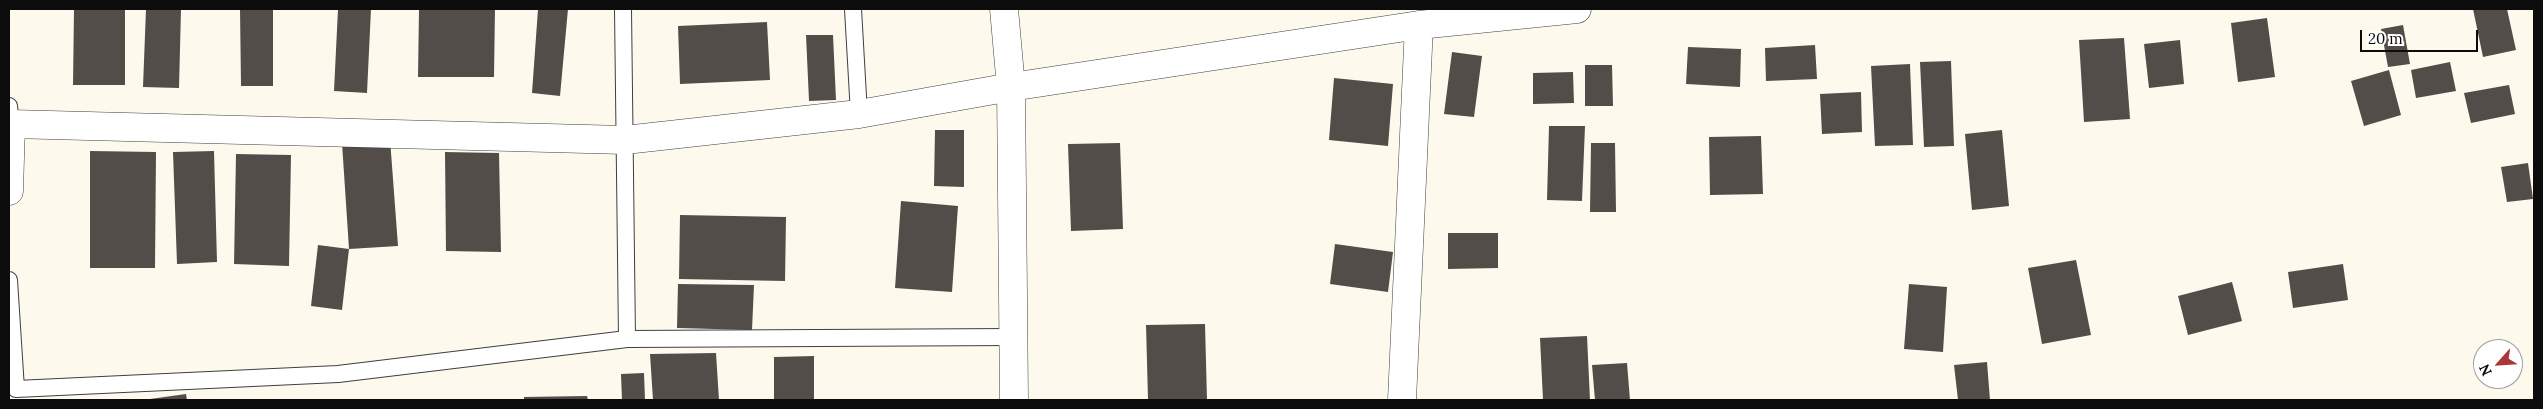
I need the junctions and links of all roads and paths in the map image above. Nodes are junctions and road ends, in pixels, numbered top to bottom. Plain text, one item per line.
1 (623, 9) edge
2 (853, 9) edge
3 (1004, 9) edge
4 (1577, 9) edge
5 (1418, 24) junction
6 (1011, 87) junction
7 (859, 114) junction
8 (10, 115) edge
9 (625, 140) junction
10 (9, 191) edge
11 (9, 280) edge
12 (1013, 337) junction
13 (627, 339) junction
14 (1014, 400) edge
15 (1402, 400) edge

1 - 9 lane
2 - 7 lane
3 - 6 street
4 - 5 street
5 - 6 street
5 - 15 street
6 - 7 street
6 - 12 street
7 - 9 street
8 - 9 street
8 - 10 street
9 - 13 lane
11 - 13 lane
12 - 13 lane
12 - 14 street

